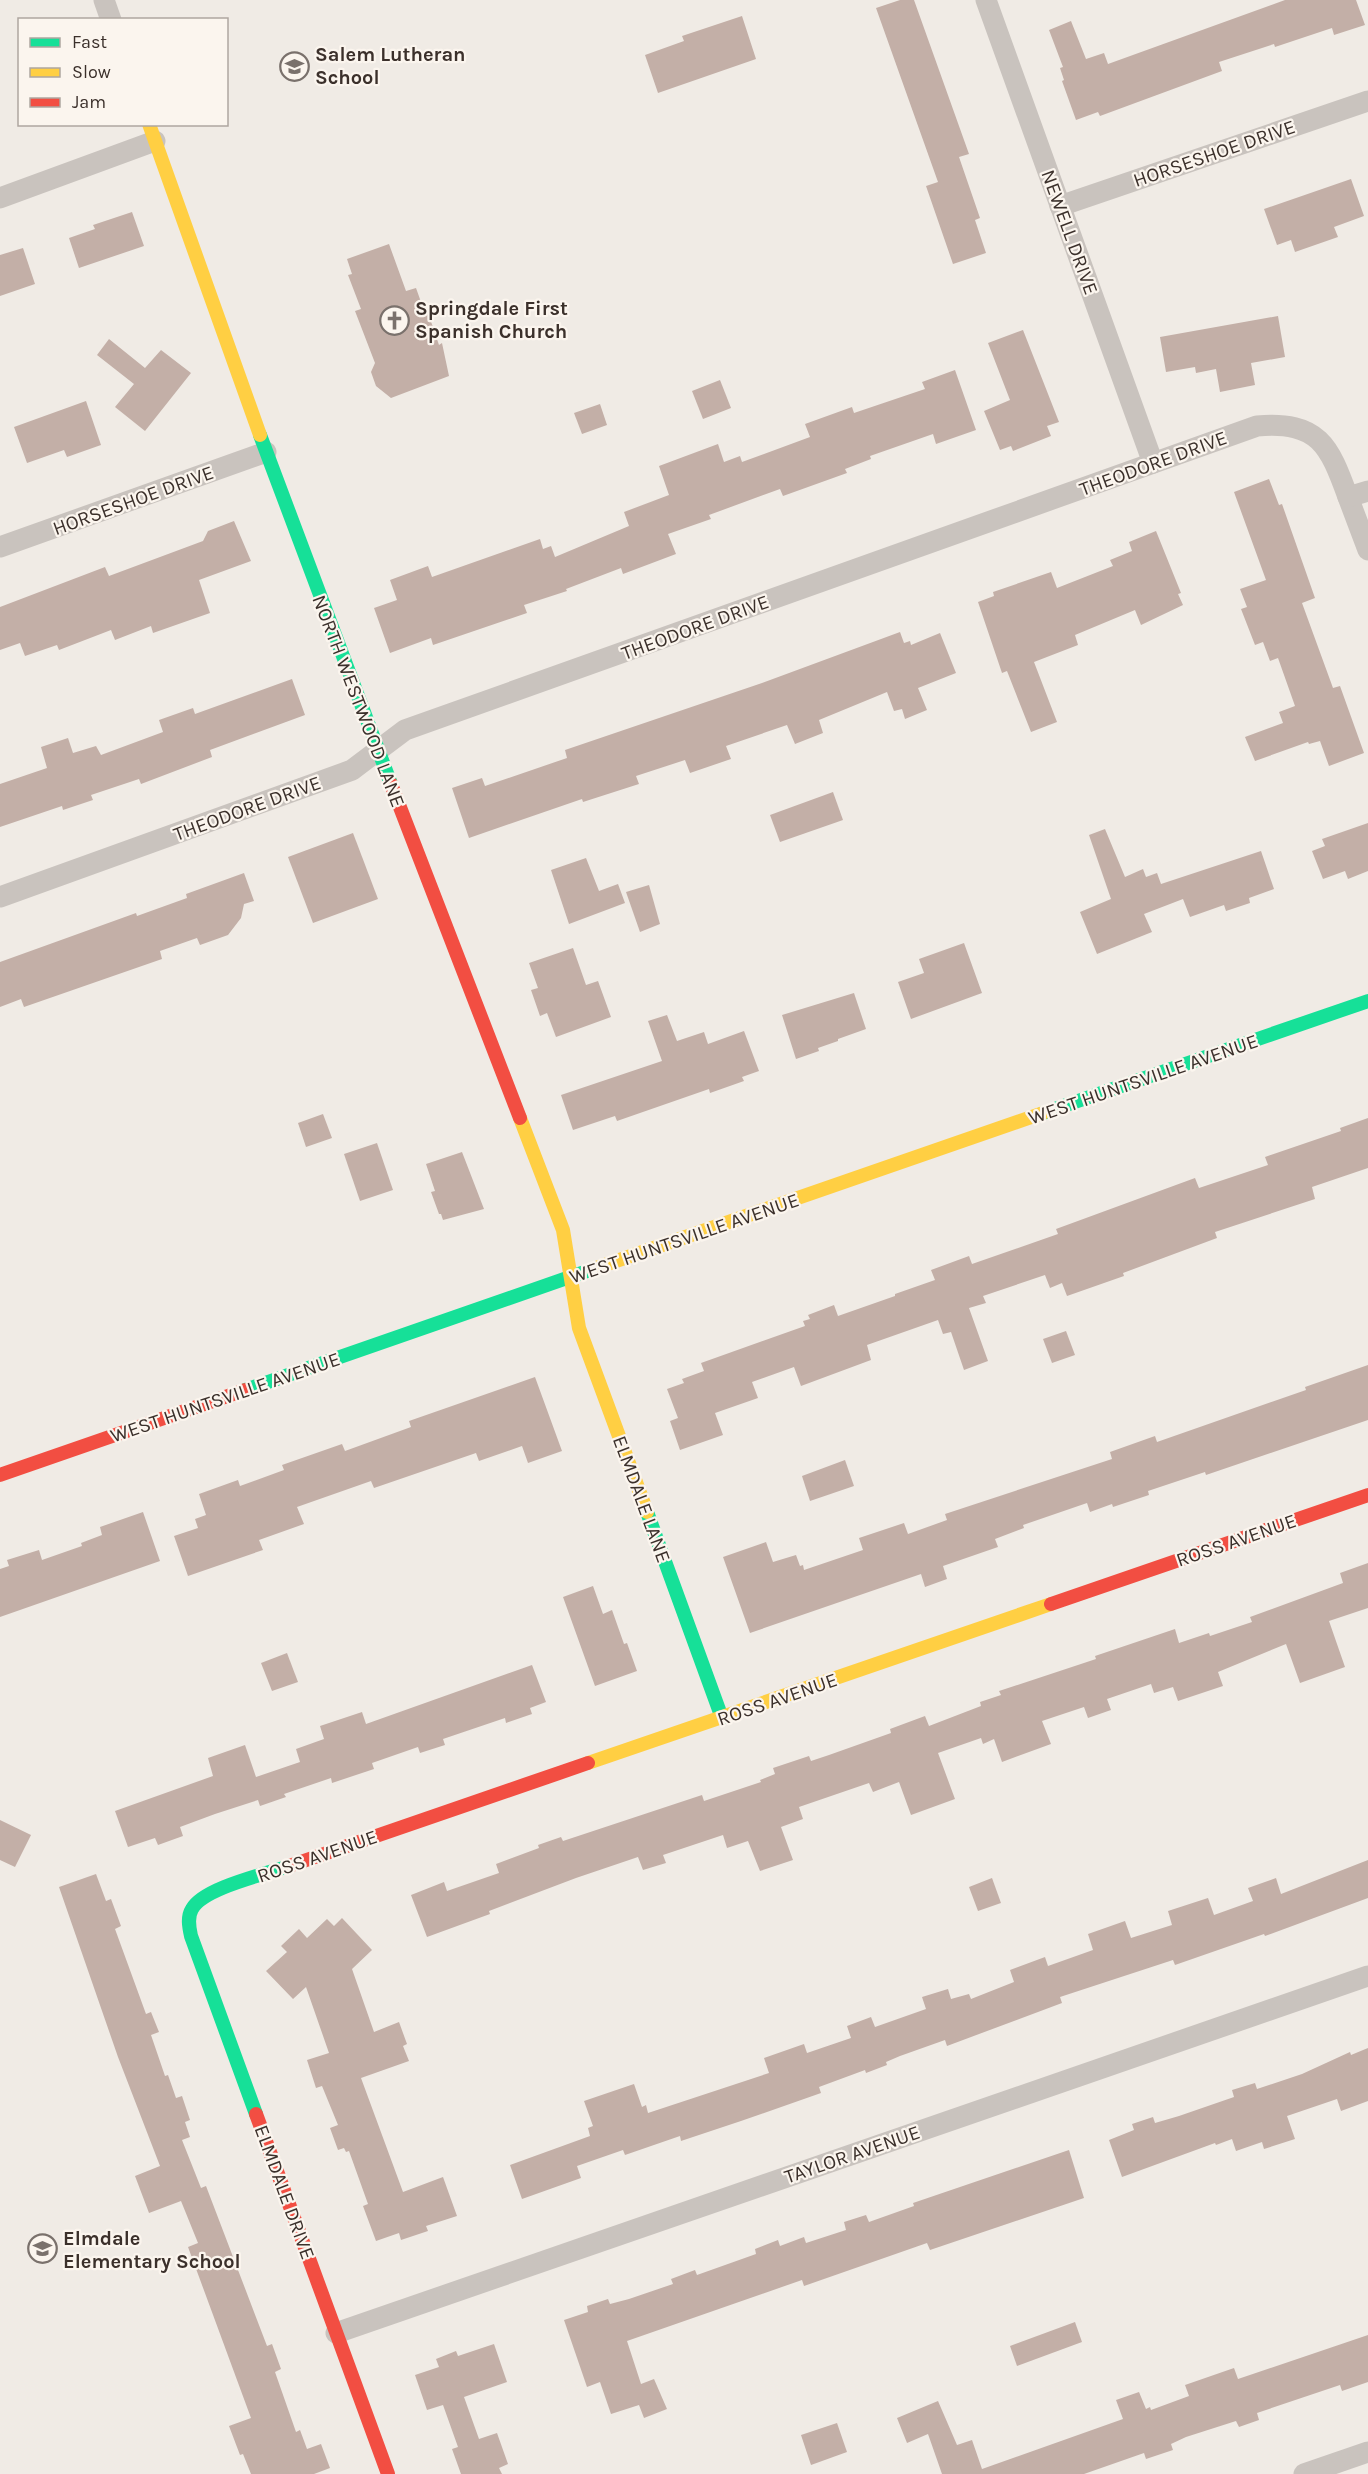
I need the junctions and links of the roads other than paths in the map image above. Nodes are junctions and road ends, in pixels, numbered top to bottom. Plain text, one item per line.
1 (104, 0) edge
2 (986, 0) edge
3 (110, 18) edge
4 (1368, 101) edge
5 (152, 133) edge
6 (0, 198) edge
7 (1060, 206) junction
8 (266, 452) junction
9 (1153, 463) junction
10 (1358, 494) edge
11 (0, 547) edge
12 (1368, 550) edge
13 (378, 751) junction
14 (0, 897) edge
15 (1368, 1001) edge
16 (571, 1277) junction
17 (0, 1475) edge
18 (1368, 1495) edge
19 (722, 1718) junction
20 (190, 1910) joint
21 (1368, 1976) edge
22 (336, 2333) junction
23 (1368, 2452) edge
24 (388, 2474) edge
25 (1304, 2474) edge

1 - 3 street
2 - 7 street, NEWELL DRIVE
4 - 7 street, HORSESHOE DRIVE
5 - 6 street
5 - 8 street, NORTH WESTWOOD LANE
7 - 9 street, NEWELL DRIVE
8 - 11 street, HORSESHOE DRIVE
8 - 13 street, NORTH WESTWOOD LANE
9 - 10 street, THEODORE DRIVE
9 - 13 street, THEODORE DRIVE
10 - 12 street
13 - 14 street, THEODORE DRIVE
13 - 16 street, NORTH WESTWOOD LANE
15 - 16 street, WEST HUNTSVILLE AVENUE
16 - 17 street, WEST HUNTSVILLE AVENUE
16 - 19 street, ELMDALE LANE
18 - 19 street, ROSS AVENUE
19 - 20 street, ROSS AVENUE
20 - 22 street, ELMDALE DRIVE
21 - 22 street, TAYLOR AVENUE
22 - 24 street, ELMDALE DRIVE
23 - 25 street

